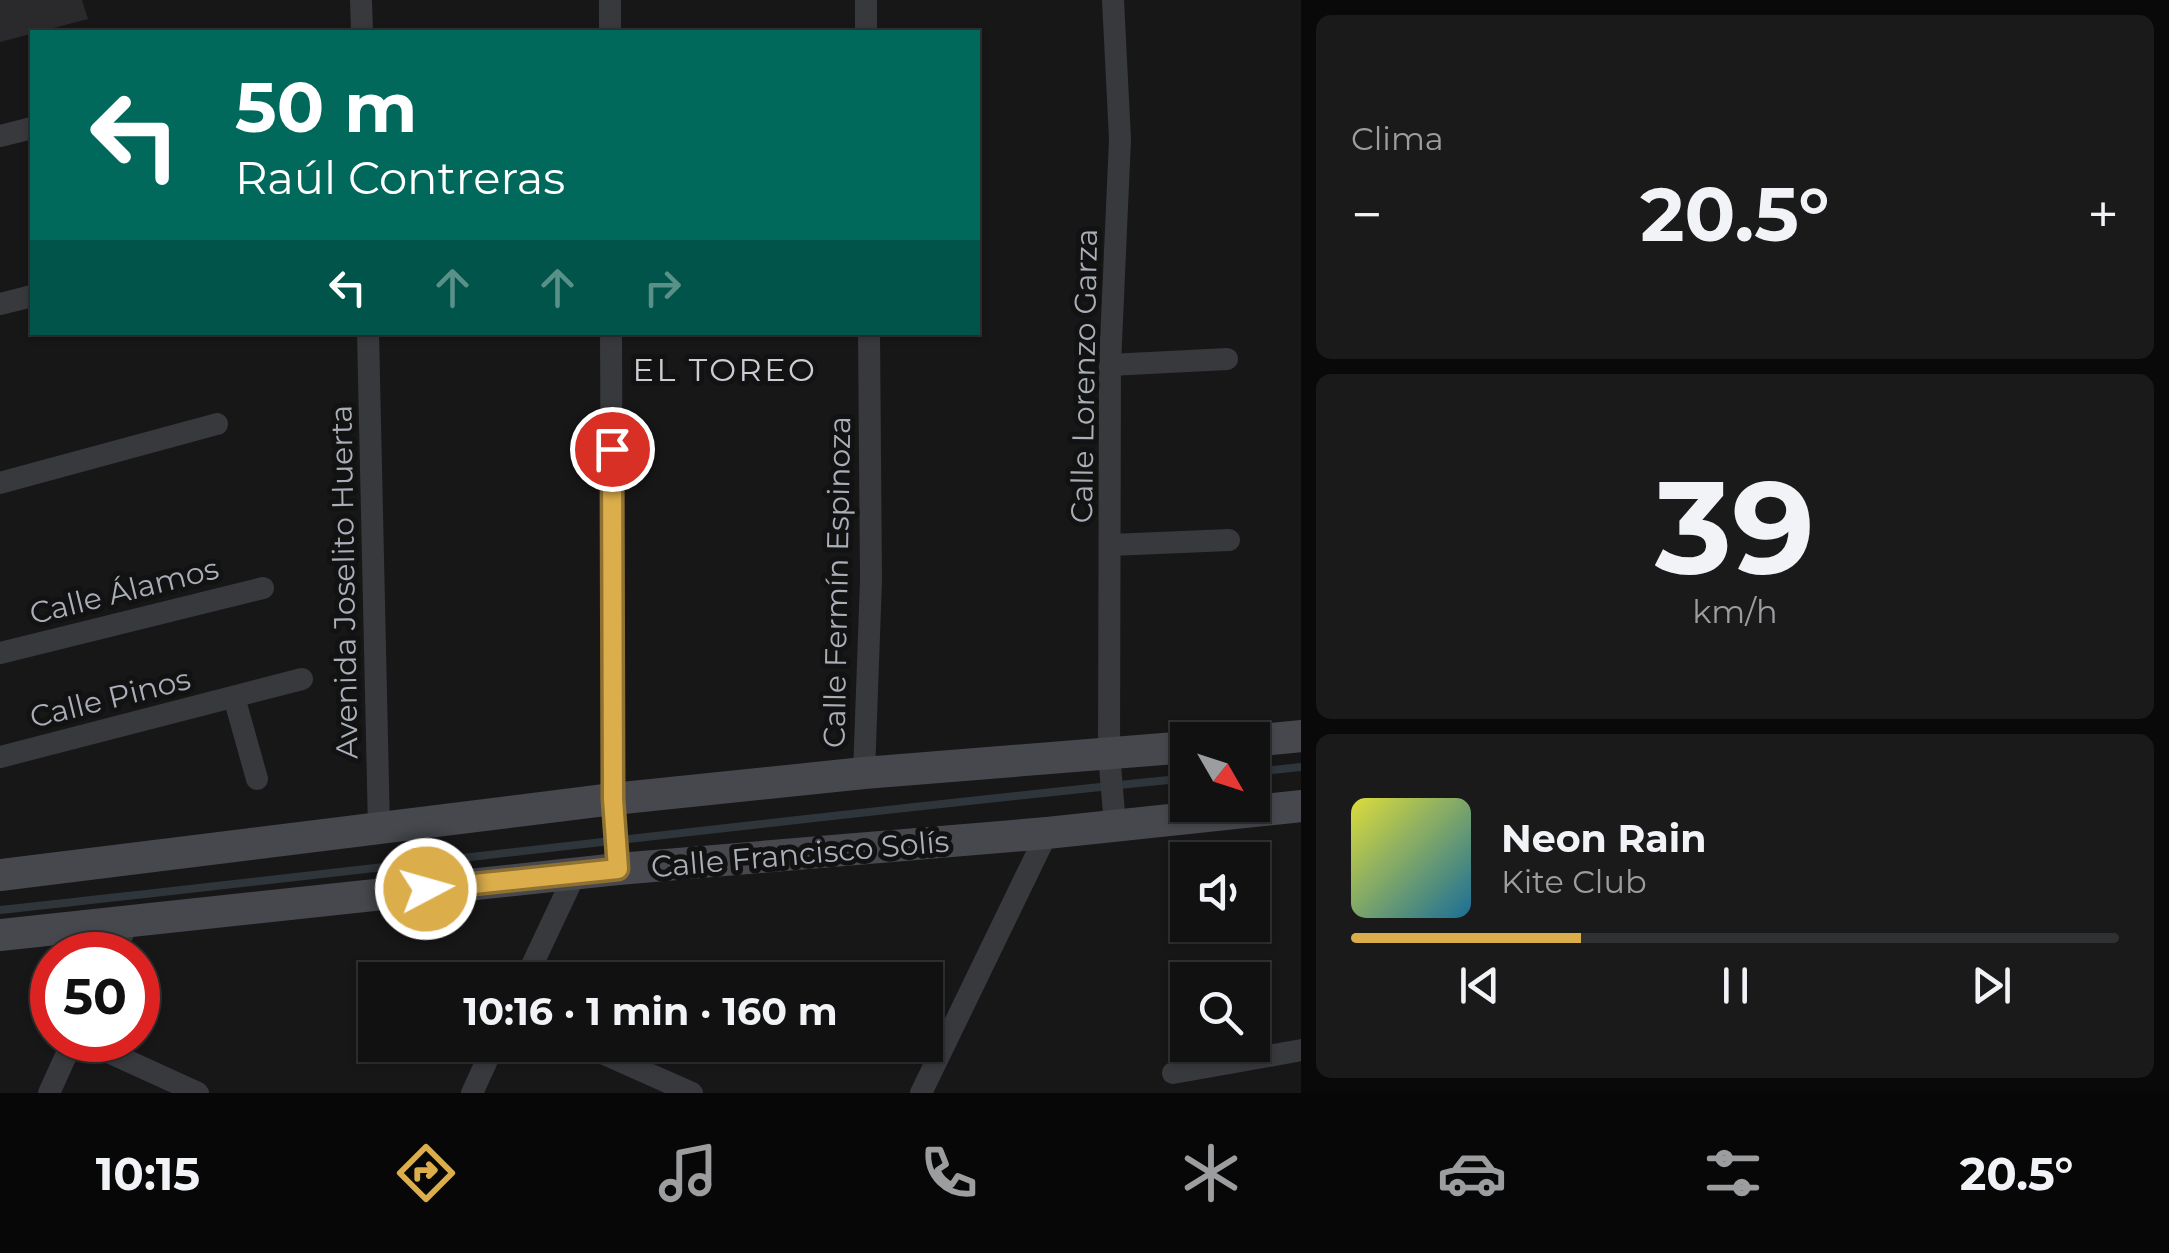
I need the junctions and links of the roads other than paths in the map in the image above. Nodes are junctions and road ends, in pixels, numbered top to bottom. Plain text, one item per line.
1 (361, 0) edge
2 (610, 0) edge
3 (866, 0) edge
4 (1113, 0) edge
5 (362, 30) edge
6 (610, 30) edge
7 (866, 30) edge
8 (30, 128) edge
9 (0, 136) edge
10 (30, 296) edge
11 (0, 304) edge
12 (368, 335) edge
13 (611, 335) edge
14 (869, 335) edge
15 (1227, 359) dead end
16 (1110, 365) junction
17 (217, 424) dead end
18 (0, 483) edge
19 (1229, 540) dead end
20 (1111, 544) junction
21 (262, 588) dead end
22 (0, 653) edge
23 (302, 680) dead end
24 (234, 697) junction
25 (1301, 736) edge
26 (1270, 739) edge
27 (1170, 749) edge
28 (1109, 754) junction
29 (0, 756) edge
30 (864, 773) junction
31 (257, 779) dead end
32 (613, 799) junction
33 (1301, 806) edge
34 (1115, 825) junction
35 (379, 829) junction
36 (1047, 833) junction
37 (618, 869) junction
38 (575, 874) junction
39 (0, 875) edge
40 (130, 920) junction
41 (124, 932) edge
42 (0, 935) edge
43 (533, 962) edge
44 (1301, 1050) edge
45 (63, 1062) edge
46 (130, 1062) edge
47 (486, 1062) edge
48 (622, 1062) edge
49 (1173, 1073) dead end
50 (49, 1093) edge
51 (198, 1093) edge
52 (472, 1093) edge
53 (692, 1093) edge
54 (921, 1093) edge

1 - 5 street
2 - 6 street
3 - 7 street
4 - 16 street, Calle Lorenzo Garza
8 - 9 street
10 - 11 street
12 - 35 street, Avenida Joselito Huerta
13 - 32 street
14 - 30 street, Calle Fermín Espinoza
15 - 16 street
16 - 20 street, Calle Lorenzo Garza
17 - 18 street
19 - 20 street
20 - 28 street, Calle Lorenzo Garza
21 - 22 street, Calle Álamos
23 - 24 street, Calle Pinos
24 - 29 street, Calle Pinos
24 - 31 street, Calle Pinos
25 - 26 main road
27 - 28 main road
28 - 30 main road
28 - 34 street, Calle Lorenzo Garza
30 - 32 main road
32 - 35 main road
32 - 37 street
33 - 34 main road, Calle Francisco Solís
34 - 36 main road, Calle Francisco Solís
35 - 39 main road
36 - 37 main road, Calle Francisco Solís
36 - 54 street
37 - 38 main road, Calle Francisco Solís
38 - 40 main road, Calle Francisco Solís
38 - 43 street
40 - 41 street
40 - 42 main road, Calle Francisco Solís
44 - 49 street
45 - 50 street
46 - 51 street
47 - 52 street
48 - 53 street

